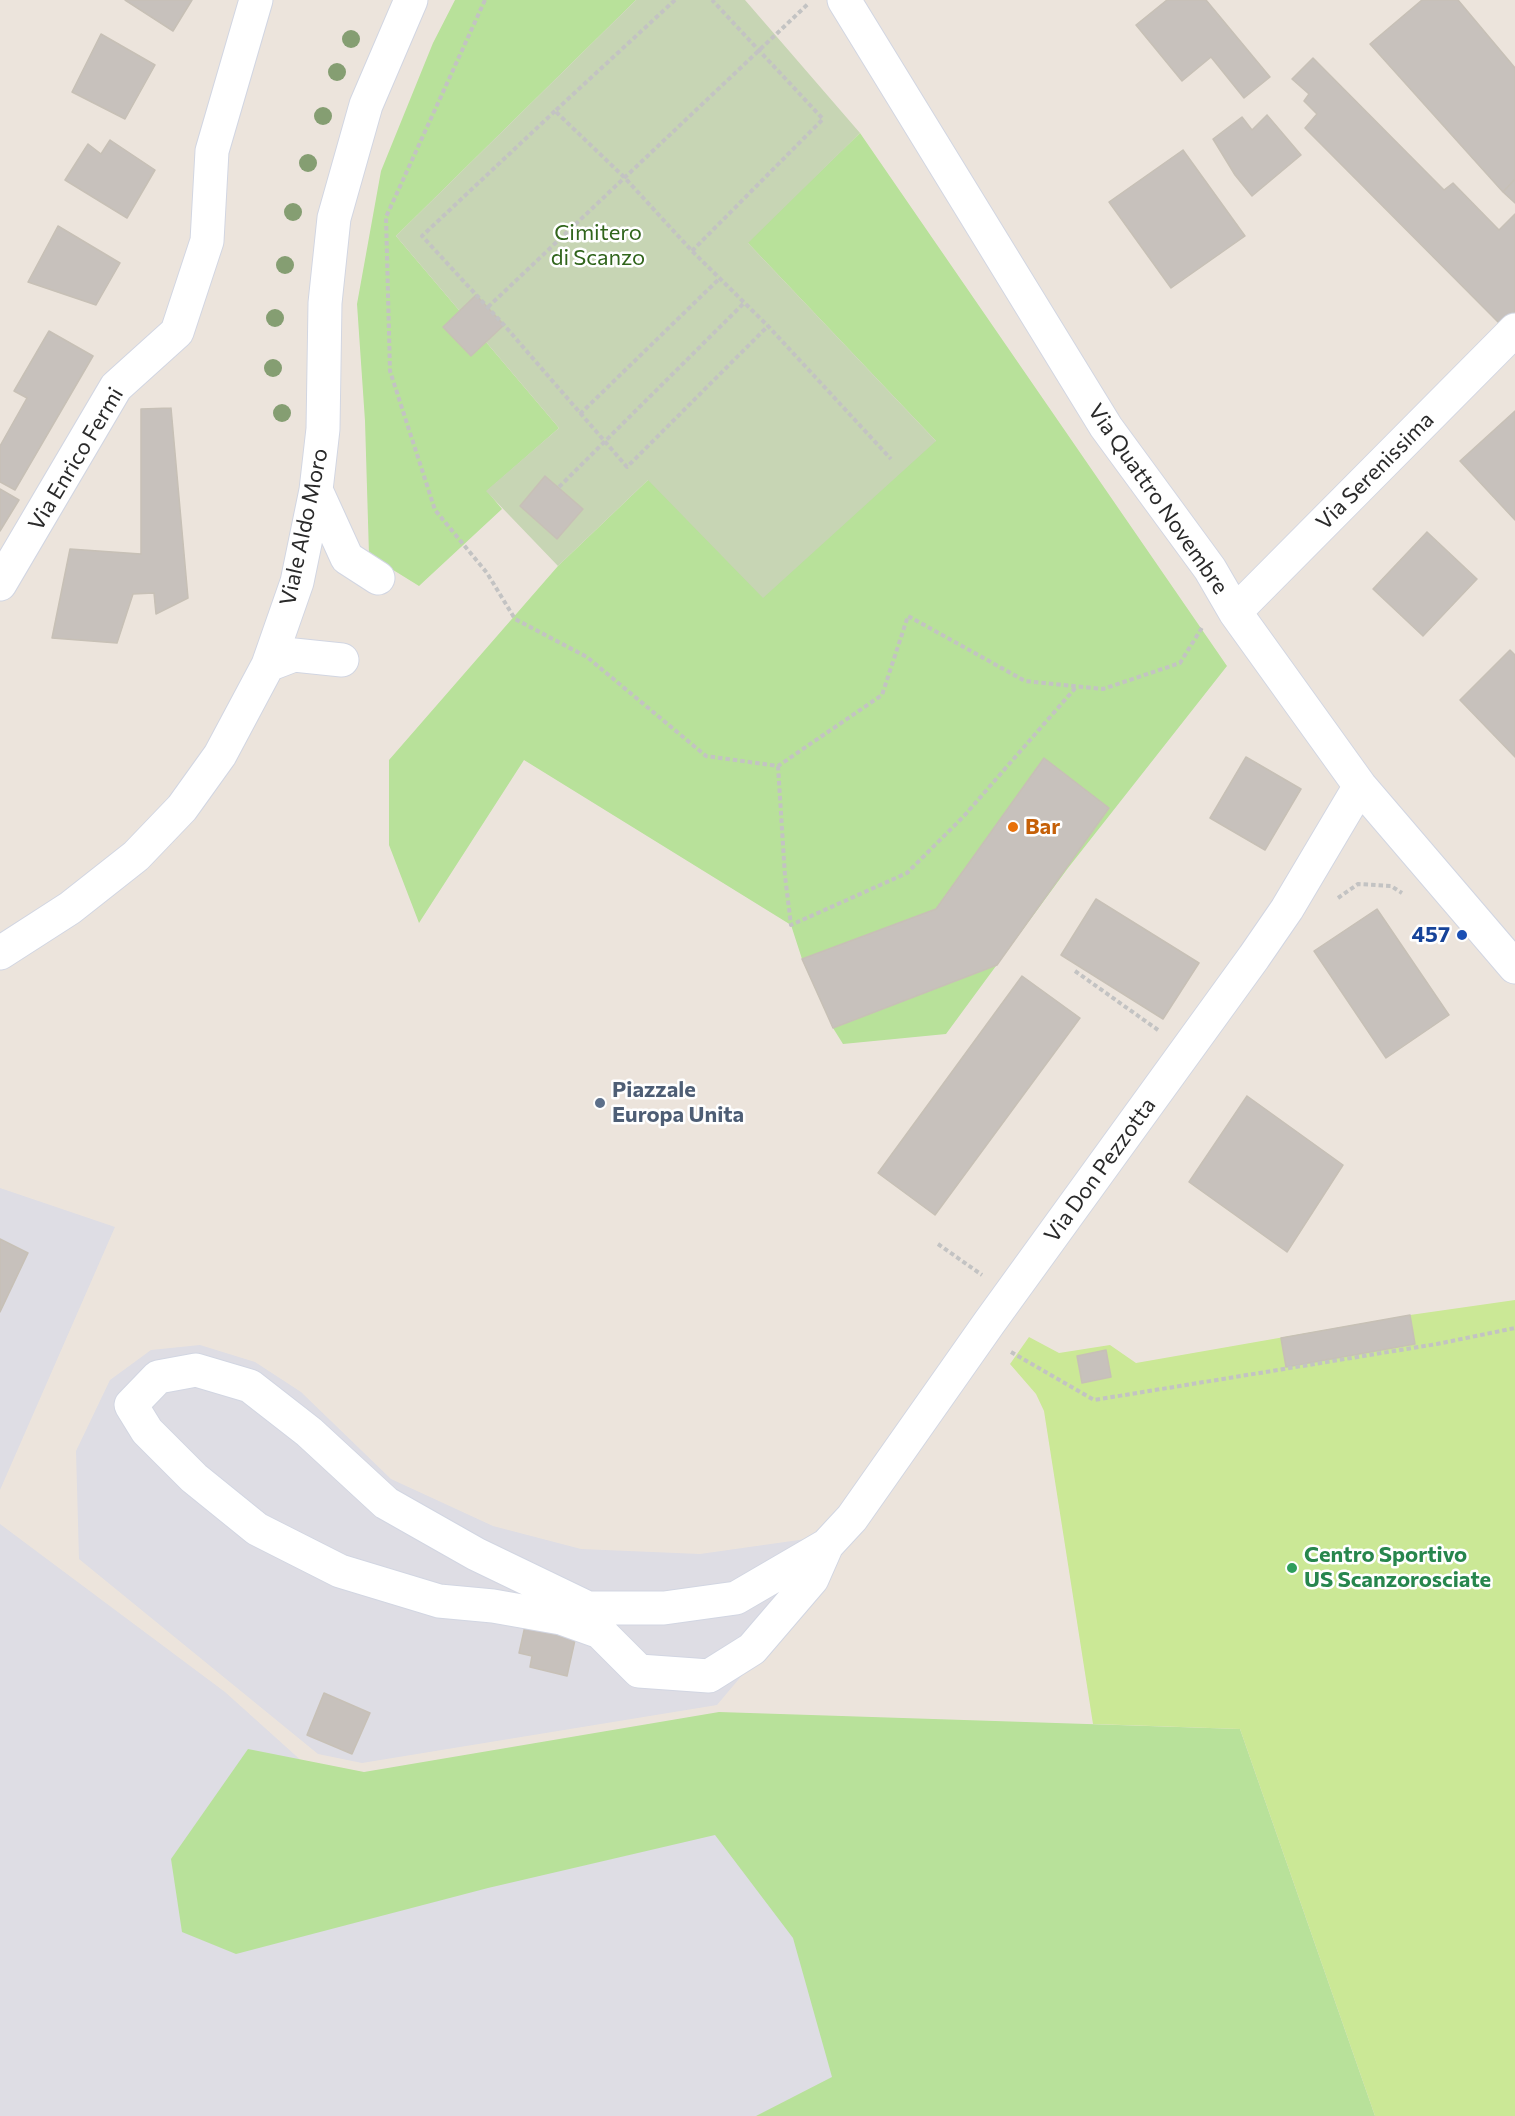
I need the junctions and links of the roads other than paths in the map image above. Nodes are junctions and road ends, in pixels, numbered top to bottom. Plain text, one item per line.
1 (256, 0) edge
2 (411, 0) edge
3 (844, 0) edge
4 (1515, 330) edge
5 (316, 490) junction
6 (378, 578) dead end
7 (0, 584) edge
8 (1235, 612) junction
9 (342, 660) dead end
10 (268, 666) junction
11 (1360, 786) junction
12 (0, 953) edge
13 (1515, 967) edge
14 (827, 1545) junction

1 - 7 street, Via Enrico Fermi
2 - 5 street, Viale Aldo Moro
3 - 8 street, Via Quattro Novembre
4 - 8 street, Via Serenissima
5 - 6 street
5 - 10 street, Viale Aldo Moro
8 - 11 street, Via Quattro Novembre
9 - 10 street
10 - 12 street, Viale Aldo Moro
11 - 13 street, Via Quattro Novembre
11 - 14 street, Via Don Pezzotta
14 - 14 street

